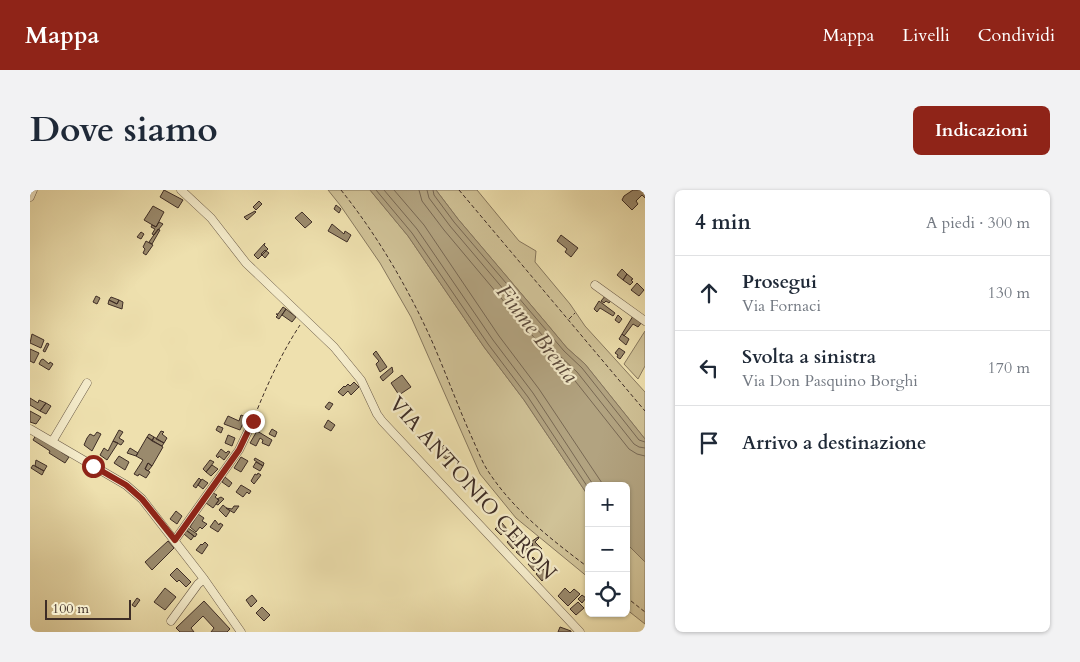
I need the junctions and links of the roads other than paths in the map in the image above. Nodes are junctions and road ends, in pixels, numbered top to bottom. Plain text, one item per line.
1 (33, 190) edge
2 (181, 190) edge
3 (30, 197) edge
4 (595, 285) dead end
5 (645, 321) edge
6 (87, 383) dead end
7 (253, 421) road end
8 (30, 429) edge
9 (52, 442) junction
10 (175, 540) junction
11 (204, 579) junction
12 (171, 621) dead end
13 (241, 632) edge
14 (580, 632) edge

1 - 3 street
2 - 14 street, VIA ANTONIO CERON
4 - 5 street
6 - 9 street
7 - 10 street
8 - 9 street
9 - 10 street
10 - 11 street
11 - 12 street
11 - 13 street

